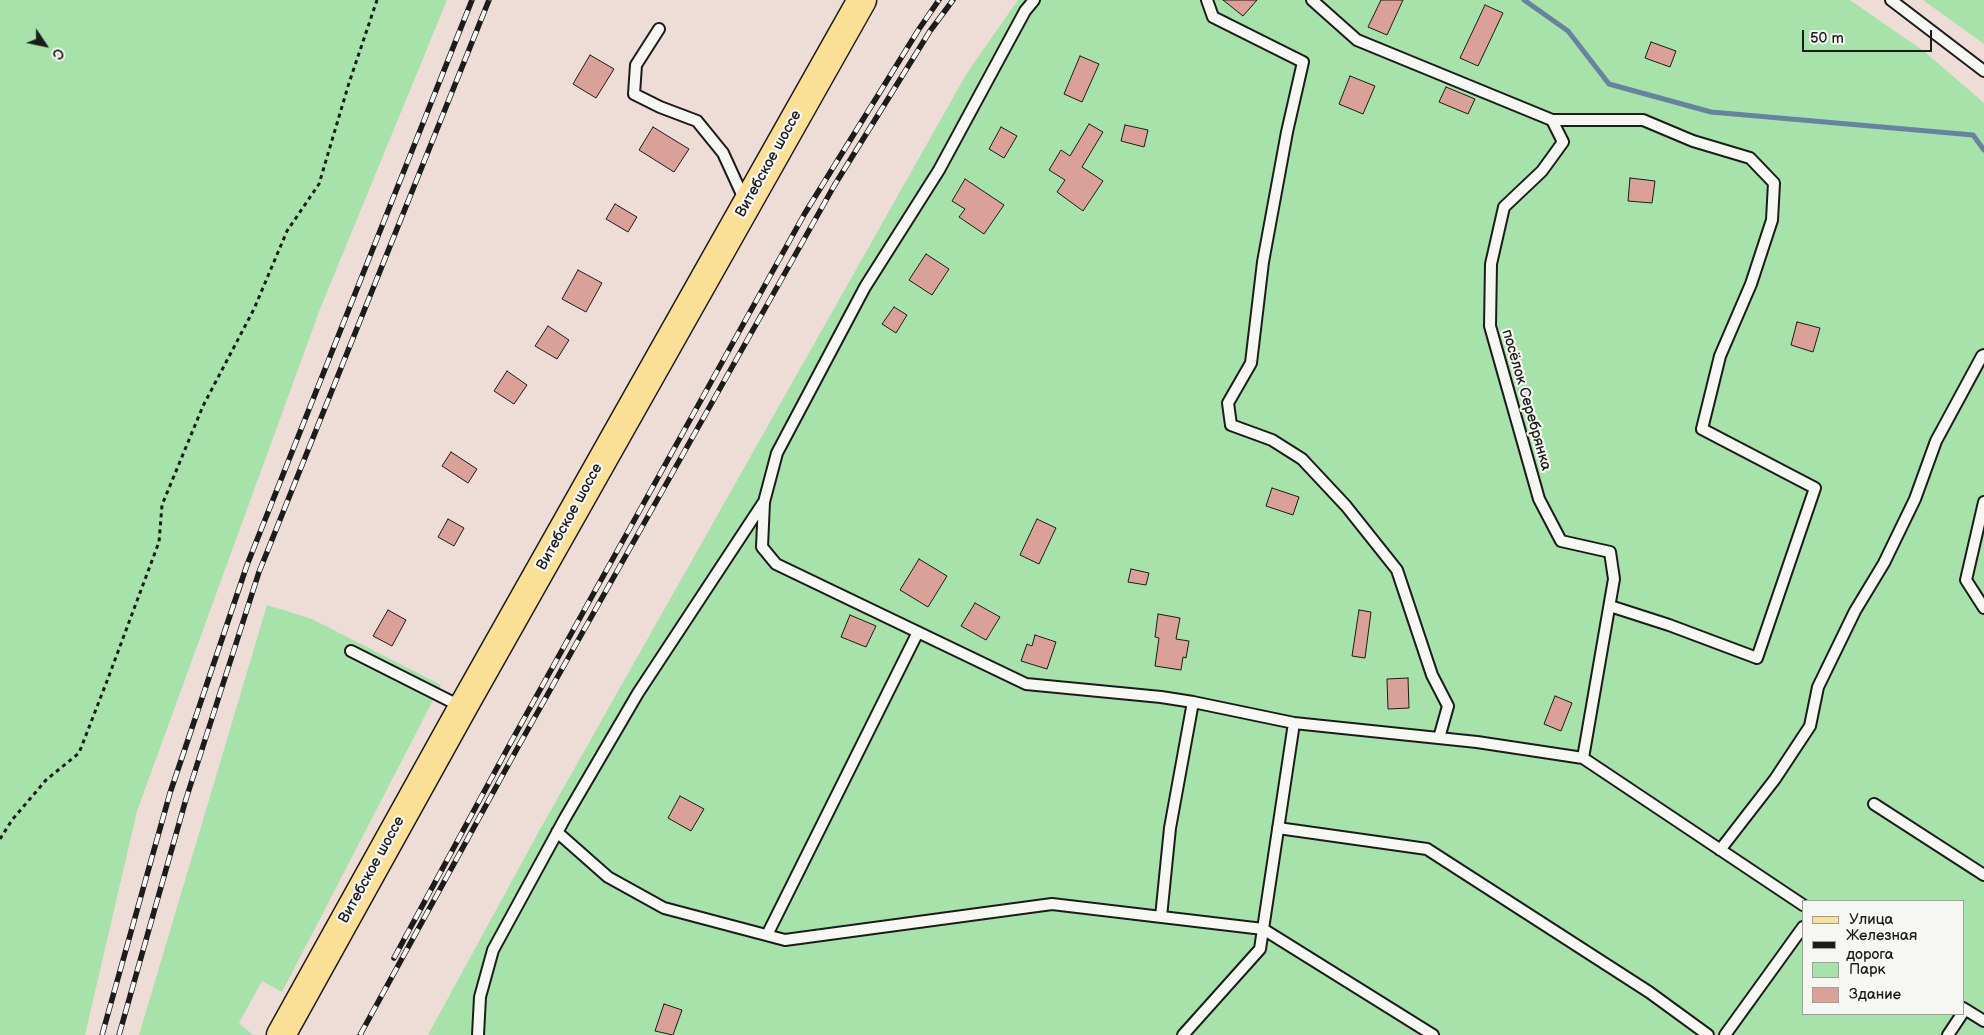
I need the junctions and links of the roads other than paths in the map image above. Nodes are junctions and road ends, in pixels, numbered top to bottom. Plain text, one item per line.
1 (862, 0) edge
2 (1034, 0) edge
3 (1207, 0) edge
4 (1312, 0) edge
5 (1891, 0) edge
6 (659, 29) dead end
7 (1984, 71) edge
8 (1552, 120) junction
9 (747, 204) junction
10 (1984, 355) edge
11 (764, 502) junction
12 (1984, 502) edge
13 (1610, 606) junction
14 (1984, 608) edge
15 (918, 632) junction
16 (351, 651) dead end
17 (1193, 702) junction
18 (463, 707) junction
19 (1294, 723) junction
20 (1439, 738) junction
21 (1583, 758) junction
22 (1874, 804) dead end
23 (1278, 828) junction
24 (557, 832) junction
25 (1720, 850) junction
26 (1984, 875) edge
27 (1802, 904) edge
28 (1161, 917) junction
29 (1802, 928) edge
30 (1263, 929) junction
31 (767, 935) junction
32 (1964, 1011) edge
33 (1960, 1015) edge
34 (1984, 1021) edge
35 (281, 1035) edge
36 (478, 1035) edge
37 (1183, 1035) edge
38 (1434, 1035) edge
39 (1708, 1035) edge
40 (1725, 1035) edge
41 (1948, 1035) edge

1 - 9 main road, Витебское шоссе
2 - 11 lane
3 - 20 lane
4 - 8 lane
5 - 7 lane
6 - 9 lane
8 - 13 lane, посёлок Серебрянка
8 - 13 lane
9 - 18 main road, Витебское шоссе
10 - 25 lane
11 - 15 lane
11 - 24 lane
12 - 14 lane
13 - 21 lane, посёлок Серебрянка
15 - 17 lane
15 - 31 lane
16 - 18 lane
17 - 19 lane
17 - 28 lane
18 - 35 main road, Витебское шоссе
19 - 20 lane
19 - 23 lane
20 - 21 lane
21 - 25 lane
22 - 26 lane
23 - 30 lane
23 - 39 lane
24 - 31 lane
24 - 36 lane
25 - 27 lane
28 - 30 lane
28 - 31 lane
29 - 40 lane
30 - 37 lane
30 - 38 lane
32 - 34 lane
33 - 41 lane

